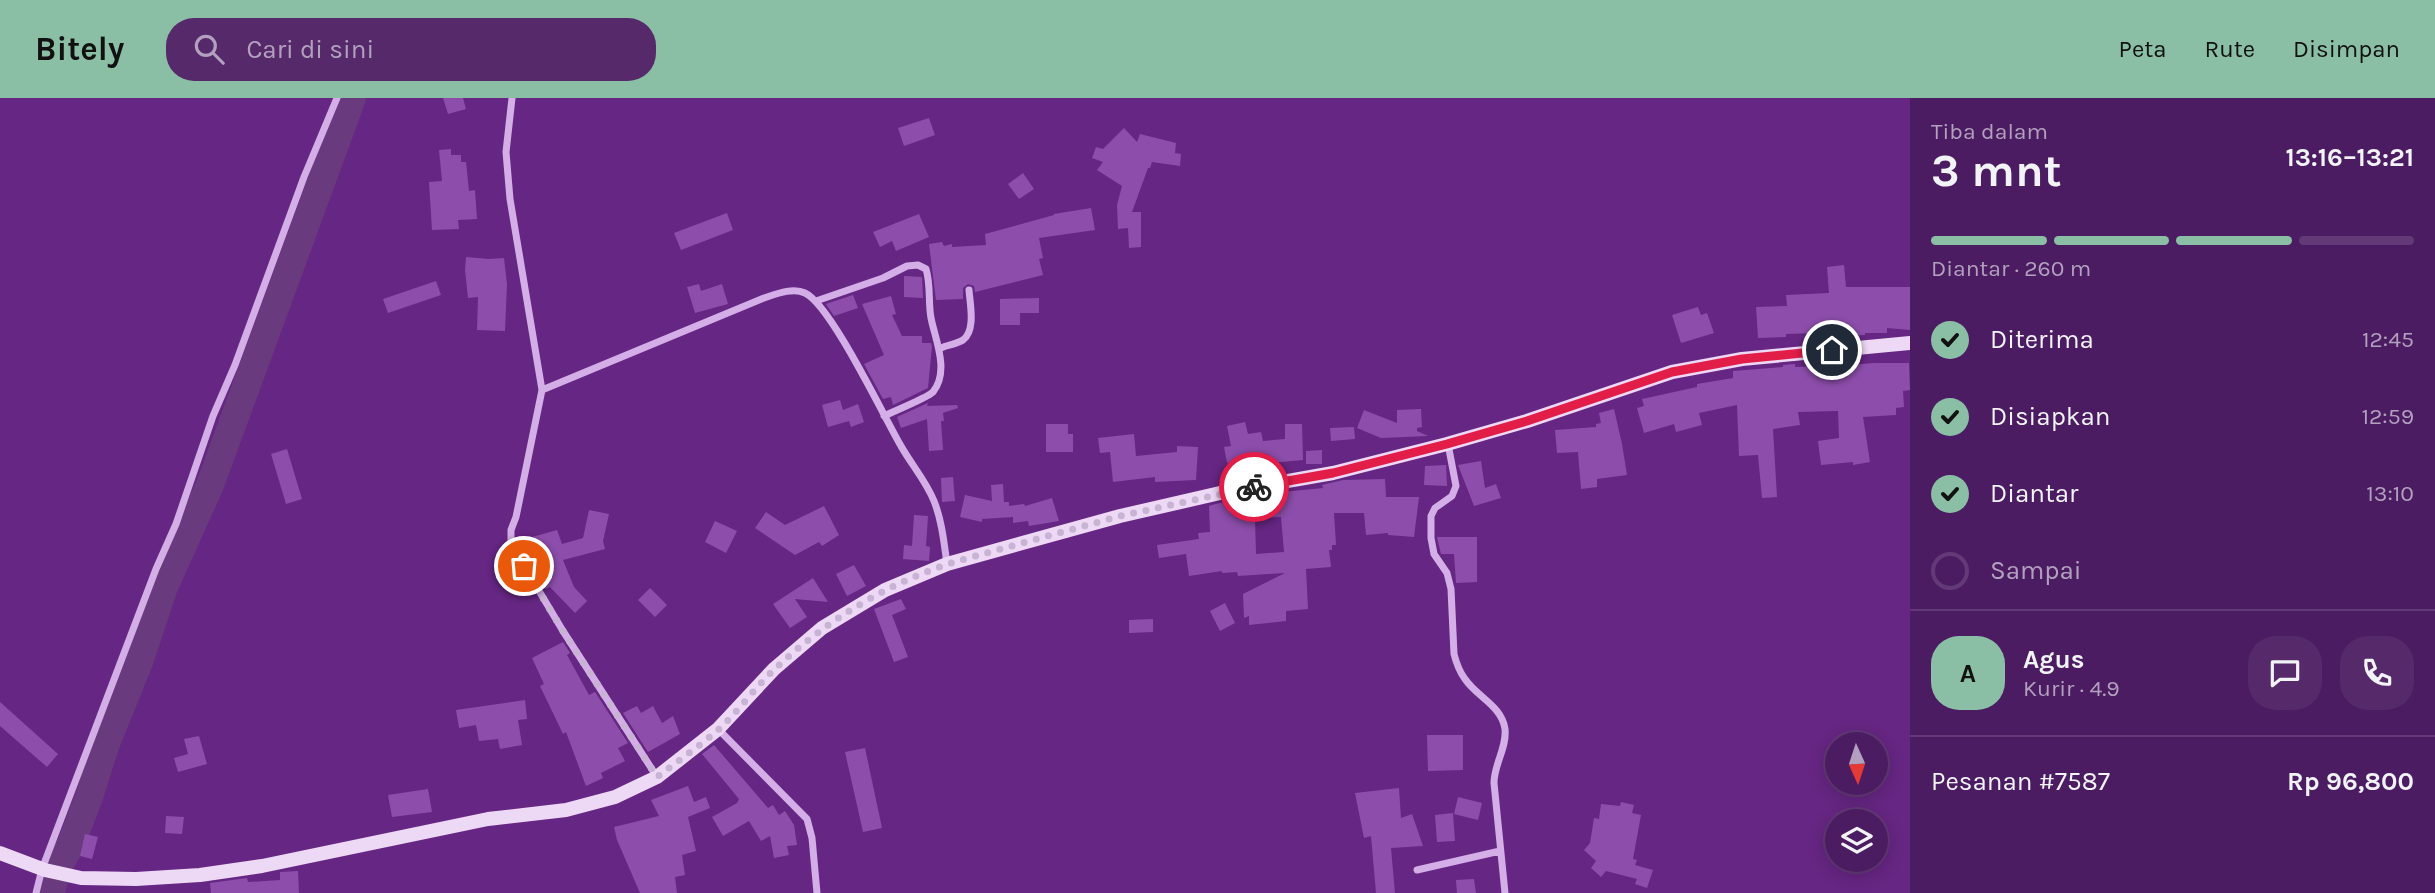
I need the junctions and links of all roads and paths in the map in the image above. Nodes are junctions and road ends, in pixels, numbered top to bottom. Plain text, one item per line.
1 (337, 98) edge
2 (512, 98) edge
3 (969, 290) dead end
4 (816, 301) junction
5 (1910, 344) edge
6 (941, 348) junction
7 (542, 390) junction
8 (884, 416) junction
9 (1447, 444) junction
10 (947, 564) junction
11 (718, 729) junction
12 (657, 777) junction
13 (1500, 851) junction
14 (0, 853) edge
15 (43, 870) junction
16 (1417, 870) dead end
17 (36, 893) edge
18 (817, 893) edge
19 (1505, 893) edge

1 - 15 street
2 - 7 street
3 - 6 street
4 - 6 street
4 - 7 street
4 - 8 street
5 - 9 street
6 - 8 street
7 - 12 street
8 - 10 street
9 - 10 street
9 - 13 street
10 - 11 street
11 - 12 street
11 - 18 street
12 - 15 street
13 - 16 street
13 - 19 street
14 - 15 street
15 - 17 street

